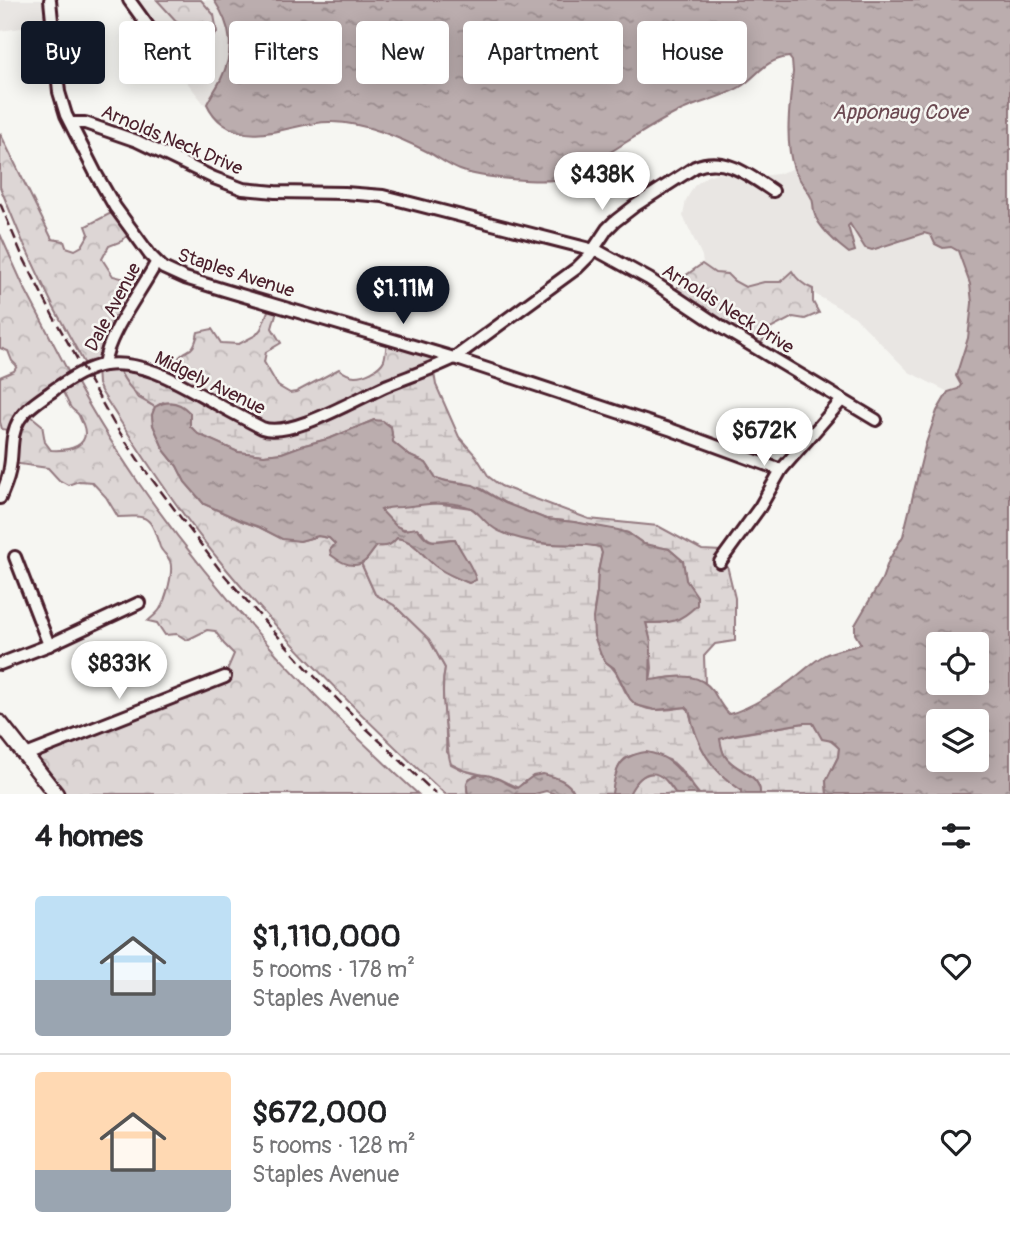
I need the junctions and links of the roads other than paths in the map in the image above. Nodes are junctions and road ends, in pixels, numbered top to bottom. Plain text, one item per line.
1 (50, 0) edge
2 (129, 0) edge
3 (145, 21) edge
4 (71, 123) junction
5 (773, 191) dead end
6 (593, 250) junction
7 (156, 263) junction
8 (454, 358) junction
9 (104, 365) junction
10 (842, 400) junction
11 (877, 420) dead end
12 (781, 470) junction
13 (0, 498) edge
14 (15, 557) dead end
15 (720, 562) dead end
16 (139, 603) dead end
17 (49, 645) junction
18 (0, 664) edge
19 (225, 677) dead end
20 (0, 723) edge
21 (26, 755) junction
22 (56, 794) edge

1 - 4 street, Arnolds Neck Drive
2 - 3 street
4 - 6 street, Arnolds Neck Drive
4 - 7 street, Staples Avenue
5 - 6 street, Midgely Avenue
6 - 8 street, Midgely Avenue
6 - 10 street, Arnolds Neck Drive
7 - 8 street, Staples Avenue
7 - 9 street, Dale Avenue
8 - 9 street, Midgely Avenue
8 - 12 street, Staples Avenue
9 - 13 street, Dale Avenue
10 - 11 street, Arnolds Neck Drive
10 - 12 street
12 - 15 street
14 - 17 street
16 - 17 street
17 - 18 street
19 - 21 street
20 - 21 main road
21 - 22 main road

